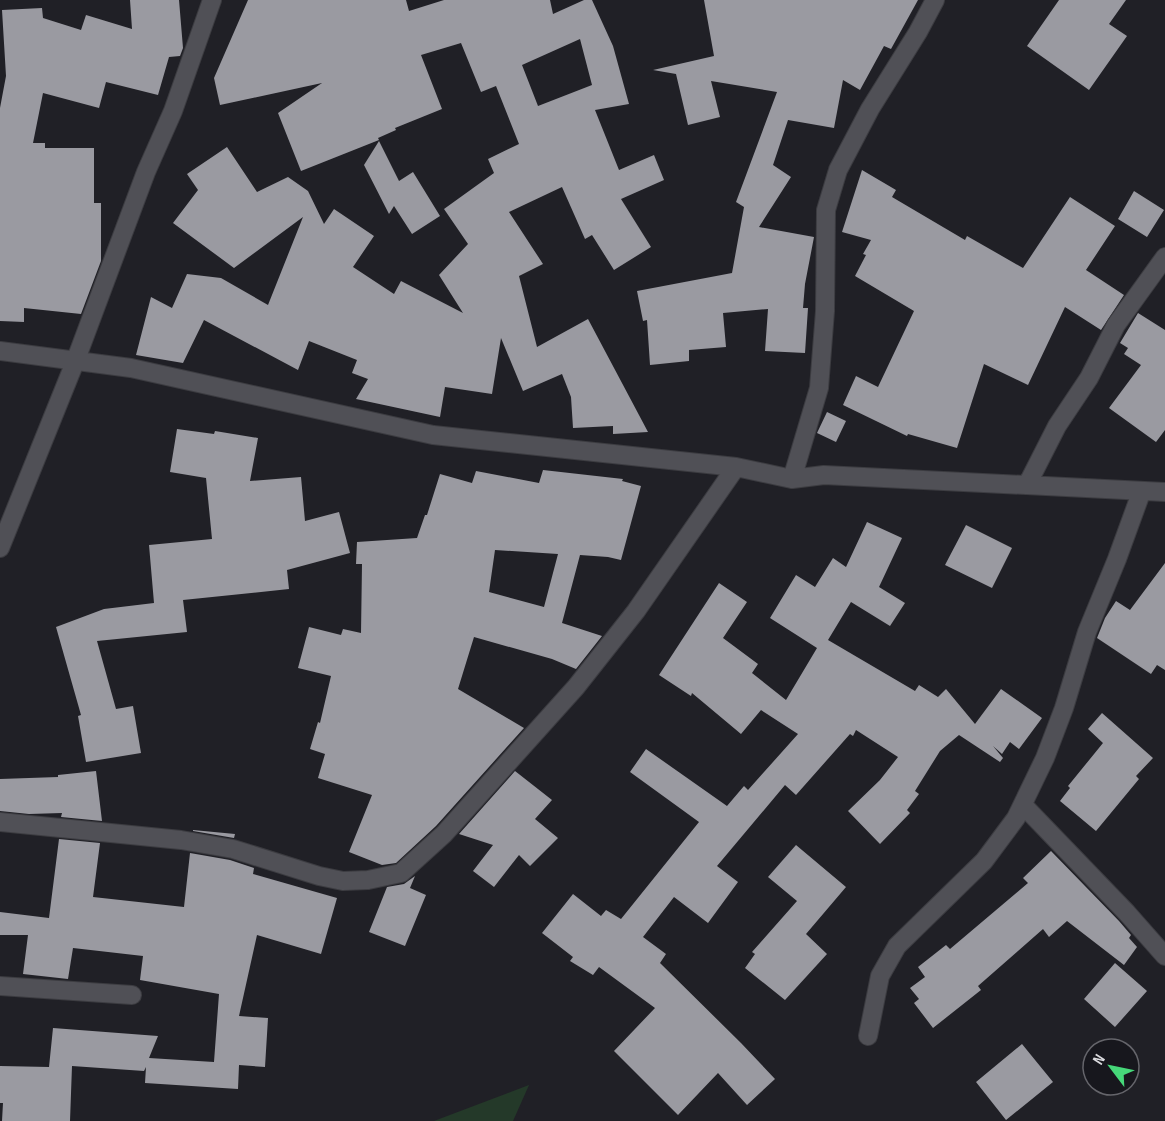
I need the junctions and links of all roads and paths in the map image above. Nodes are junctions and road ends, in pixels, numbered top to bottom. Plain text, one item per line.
1 (212, 0) edge
2 (935, 0) edge
3 (1165, 257) edge
4 (0, 351) edge
5 (75, 362) junction
6 (736, 466) junction
7 (792, 479) junction
8 (1027, 485) junction
9 (1165, 492) edge
10 (1141, 493) junction
11 (0, 548) edge
12 (1023, 805) junction
13 (0, 822) edge
14 (1165, 956) edge
15 (0, 986) edge
16 (132, 995) dead end
17 (868, 1036) dead end

1 - 5 street
2 - 7 street
3 - 8 street
4 - 5 street
5 - 6 street
5 - 11 street
6 - 7 street
6 - 13 street
7 - 8 street
8 - 10 street
9 - 10 street
10 - 12 street
12 - 14 street
12 - 17 street
15 - 16 street

